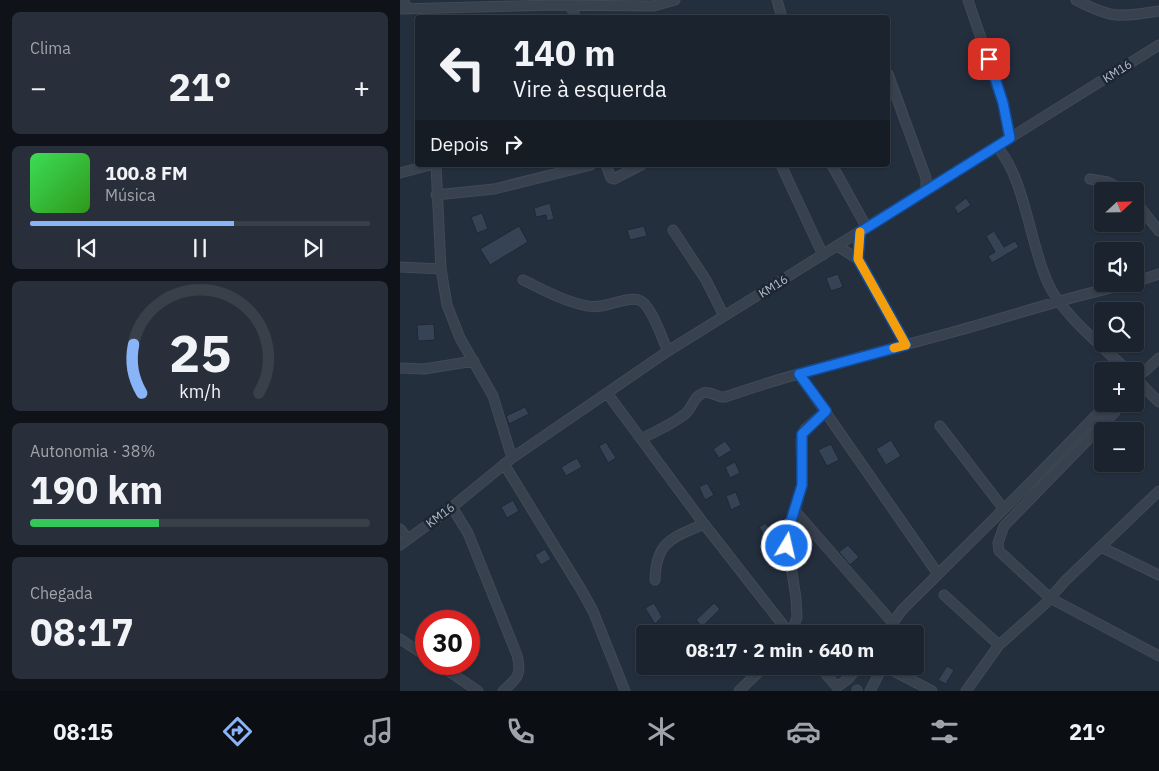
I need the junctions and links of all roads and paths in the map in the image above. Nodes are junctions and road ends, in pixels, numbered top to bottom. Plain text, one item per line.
1 (403, 0) edge
2 (674, 0) edge
3 (777, 0) edge
4 (968, 0) edge
5 (1076, 0) edge
6 (644, 3) edge
7 (478, 4) edge
8 (570, 6) junction
9 (404, 9) edge
10 (1159, 11) edge
11 (419, 13) edge
12 (574, 15) edge
13 (781, 15) edge
14 (1159, 45) edge
15 (890, 79) edge
16 (1010, 138) junction
17 (997, 147) junction
18 (422, 167) edge
19 (436, 167) edge
20 (583, 167) edge
21 (607, 167) edge
22 (637, 167) edge
23 (782, 167) edge
24 (833, 167) edge
25 (400, 173) edge
26 (1090, 179) dead end
27 (1108, 182) edge
28 (926, 191) junction
29 (436, 195) junction
30 (1144, 212) edge
31 (673, 230) dead end
32 (864, 230) junction
33 (1159, 231) edge
34 (837, 246) junction
35 (823, 255) junction
36 (858, 259) junction
37 (400, 266) edge
38 (441, 269) junction
39 (1159, 274) edge
40 (1144, 279) edge
41 (523, 280) dead end
42 (1094, 292) edge
43 (1056, 300) junction
44 (724, 316) junction
45 (906, 345) junction
46 (668, 352) junction
47 (1159, 358) edge
48 (474, 361) junction
49 (1119, 362) edge
50 (400, 368) edge
51 (1144, 372) edge
52 (799, 374) junction
53 (1144, 386) edge
54 (607, 393) junction
55 (1159, 402) edge
56 (826, 411) junction
57 (1099, 412) edge
58 (1115, 412) dead end
59 (940, 426) dead end
60 (643, 438) junction
61 (512, 458) junction
62 (504, 464) junction
63 (1159, 491) edge
64 (452, 506) junction
65 (1003, 508) junction
66 (795, 511) junction
67 (704, 524) junction
68 (400, 529) edge
69 (408, 539) junction
70 (400, 545) edge
71 (1101, 547) junction
72 (938, 574) junction
73 (1159, 575) edge
74 (654, 580) dead end
75 (944, 595) dead end
76 (1050, 598) junction
77 (892, 622) junction
78 (784, 625) edge
79 (794, 625) edge
80 (890, 625) edge
81 (400, 639) edge
82 (999, 644) junction
83 (415, 649) edge
84 (1159, 656) edge
85 (454, 675) edge
86 (756, 675) edge
87 (827, 675) edge
88 (851, 675) edge
89 (878, 675) edge
90 (901, 675) edge
91 (478, 691) edge
92 (504, 691) edge
93 (625, 691) edge
94 (739, 691) edge
95 (870, 691) edge
96 (932, 691) edge
97 (966, 691) edge

1 - 9 street
2 - 6 street
3 - 13 street
4 - 16 street
5 - 10 street
6 - 8 street
7 - 8 street
7 - 11 street
8 - 12 street
9 - 11 street
14 - 16 street, KM16
15 - 28 street
16 - 17 street, KM16
17 - 28 street, KM16
17 - 43 street
18 - 25 street
19 - 29 street
20 - 29 street
21 - 22 street
23 - 35 street
24 - 32 street
26 - 27 street
28 - 32 street, KM16
29 - 38 street
30 - 33 street
31 - 44 street
32 - 34 street, KM16
32 - 36 street
34 - 35 street, KM16
34 - 36 street
35 - 44 street, KM16
36 - 45 street
37 - 38 street
38 - 48 street
39 - 40 street
41 - 46 street
42 - 43 street
43 - 45 street
43 - 49 street
44 - 46 street, KM16
45 - 52 street
46 - 54 street, KM16
47 - 51 street
48 - 50 street
48 - 61 street
52 - 56 street
52 - 60 street
53 - 55 street
54 - 60 street
54 - 61 street, KM16
56 - 66 street
56 - 72 street
57 - 65 street
58 - 76 street
59 - 65 street
60 - 67 street
61 - 62 street, KM16
62 - 64 street, KM16
62 - 93 street
63 - 71 street
64 - 69 street, KM16
64 - 92 street
65 - 72 street
66 - 77 street
66 - 79 street
67 - 74 street
67 - 78 street
68 - 69 street
69 - 70 street, KM16
71 - 73 street
71 - 76 street
72 - 77 street
75 - 82 street
76 - 82 street
76 - 84 street
77 - 80 street
81 - 83 street
82 - 97 street
85 - 91 street
86 - 94 street
87 - 88 street
89 - 95 street
90 - 96 street

